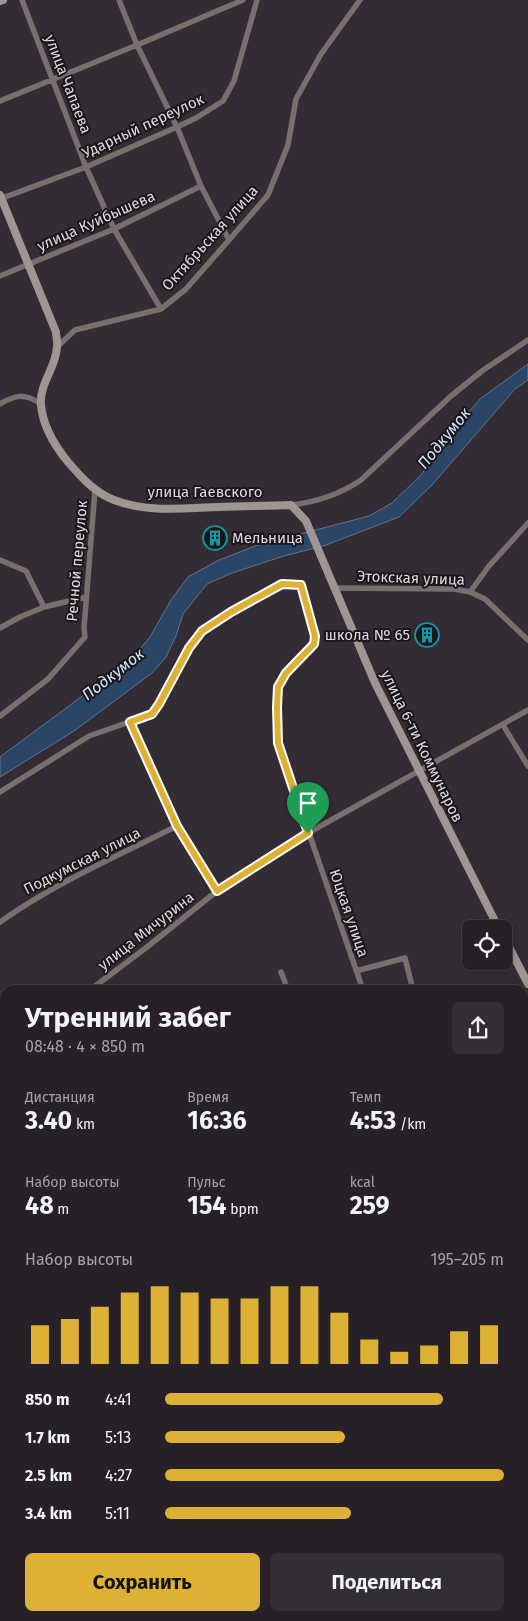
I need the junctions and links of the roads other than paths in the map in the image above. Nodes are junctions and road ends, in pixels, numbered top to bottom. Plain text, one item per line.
1 (22, 0) edge
2 (119, 0) edge
3 (242, 0) edge
4 (257, 0) edge
5 (360, 0) edge
6 (137, 45) junction
7 (53, 79) junction
8 (0, 101) edge
9 (177, 127) junction
10 (86, 167) junction
11 (201, 186) junction
12 (0, 198) edge
13 (114, 229) junction
14 (229, 240) junction
15 (28, 265) junction
16 (0, 276) edge
17 (161, 309) junction
18 (528, 340) edge
19 (57, 348) junction
20 (0, 404) edge
21 (40, 404) junction
22 (95, 490) junction
23 (291, 505) junction
24 (528, 523) edge
25 (0, 560) edge
26 (334, 588) junction
27 (470, 592) junction
28 (86, 597) junction
29 (44, 607) junction
30 (0, 628) edge
31 (528, 640) edge
32 (528, 710) edge
33 (0, 716) edge
34 (130, 722) junction
35 (502, 725) junction
36 (528, 766) edge
37 (418, 772) junction
38 (0, 792) edge
39 (177, 826) junction
40 (308, 833) junction
41 (217, 891) junction
42 (494, 920) edge
43 (0, 922) edge
44 (512, 953) edge
45 (356, 971) junction
46 (281, 972) dead end
47 (528, 984) edge
48 (96, 985) edge
49 (286, 985) edge
50 (361, 985) edge
51 (412, 985) edge

1 - 7 street, улица Чапаева
2 - 6 street
3 - 6 street
4 - 9 street, Ударный переулок
5 - 14 street, Октябрьская улица
6 - 7 street
6 - 9 street
7 - 8 street
7 - 10 street, улица Чапаева
9 - 10 street, Ударный переулок
9 - 11 street
10 - 12 street, Ударный переулок
10 - 13 street, улица Чапаева
11 - 13 street, улица Куйбышева
11 - 14 street
12 - 15 main road, улица Гаевского
13 - 15 street, улица Куйбышева
13 - 17 street, улица Чапаева
14 - 17 street, Октябрьская улица
15 - 16 street, улица Куйбышева
15 - 19 main road, улица Гаевского
17 - 19 street, Октябрьская улица
18 - 23 street, улица Гаевского
19 - 21 main road, улица Гаевского
20 - 21 street
21 - 22 main road, улица Гаевского
22 - 23 main road, улица Гаевского
22 - 28 street, Речной переулок
23 - 26 main road, улица 6-ти Коммунаров
24 - 27 street
25 - 29 street
26 - 27 street, Этокская улица
26 - 37 main road, улица 6-ти Коммунаров
27 - 31 street, Этокская улица
28 - 29 street
28 - 33 street, Речной переулок
29 - 30 street
32 - 35 street, улица Мичурина
34 - 38 street
34 - 39 street
34 - 40 street, Юцкая улица
35 - 36 street
35 - 37 street, улица Мичурина
37 - 40 street, улица Мичурина
37 - 42 main road, улица 6-ти Коммунаров
39 - 41 street
39 - 43 street, Подкумская улица
40 - 41 street, улица Мичурина
40 - 45 street, Юцкая улица
41 - 48 street, улица Мичурина
44 - 47 main road
45 - 50 street, Юцкая улица
45 - 51 street, Юцкая улица
46 - 49 street

